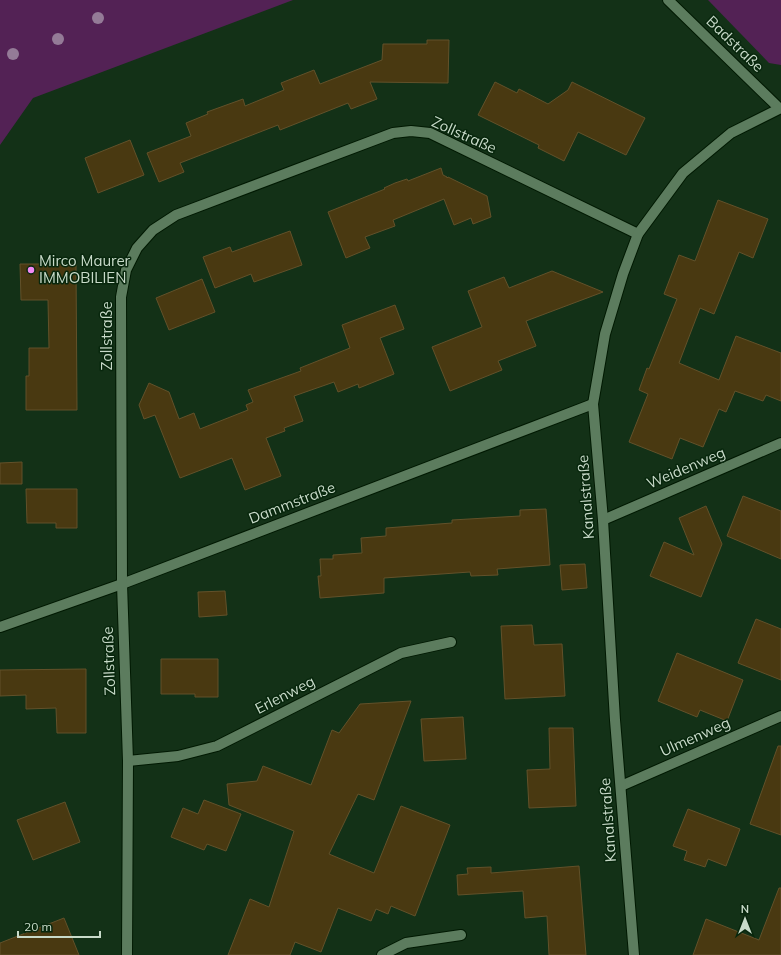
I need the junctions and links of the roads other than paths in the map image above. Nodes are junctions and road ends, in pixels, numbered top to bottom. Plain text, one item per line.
1 (668, 0) edge
2 (780, 108) edge
3 (638, 234) junction
4 (593, 404) junction
5 (781, 443) edge
6 (603, 520) junction
7 (122, 584) junction
8 (0, 626) edge
9 (451, 642) dead end
10 (781, 716) edge
11 (128, 761) junction
12 (621, 786) junction
13 (460, 935) dead end
14 (126, 955) edge
15 (382, 955) edge
16 (634, 955) edge

1 - 2 street, Badstraße
2 - 3 street, Kanalstraße
3 - 4 street, Kanalstraße
3 - 7 street, Zollstraße
4 - 6 street, Kanalstraße
4 - 7 street, Dammstraße
5 - 6 street, Weidenweg
6 - 12 street, Kanalstraße
7 - 8 street, Dammstraße
7 - 11 street, Zollstraße
9 - 11 street, Erlenweg
10 - 12 street, Ulmenweg
11 - 14 street, Zollstraße
12 - 16 street, Kanalstraße
13 - 15 street

